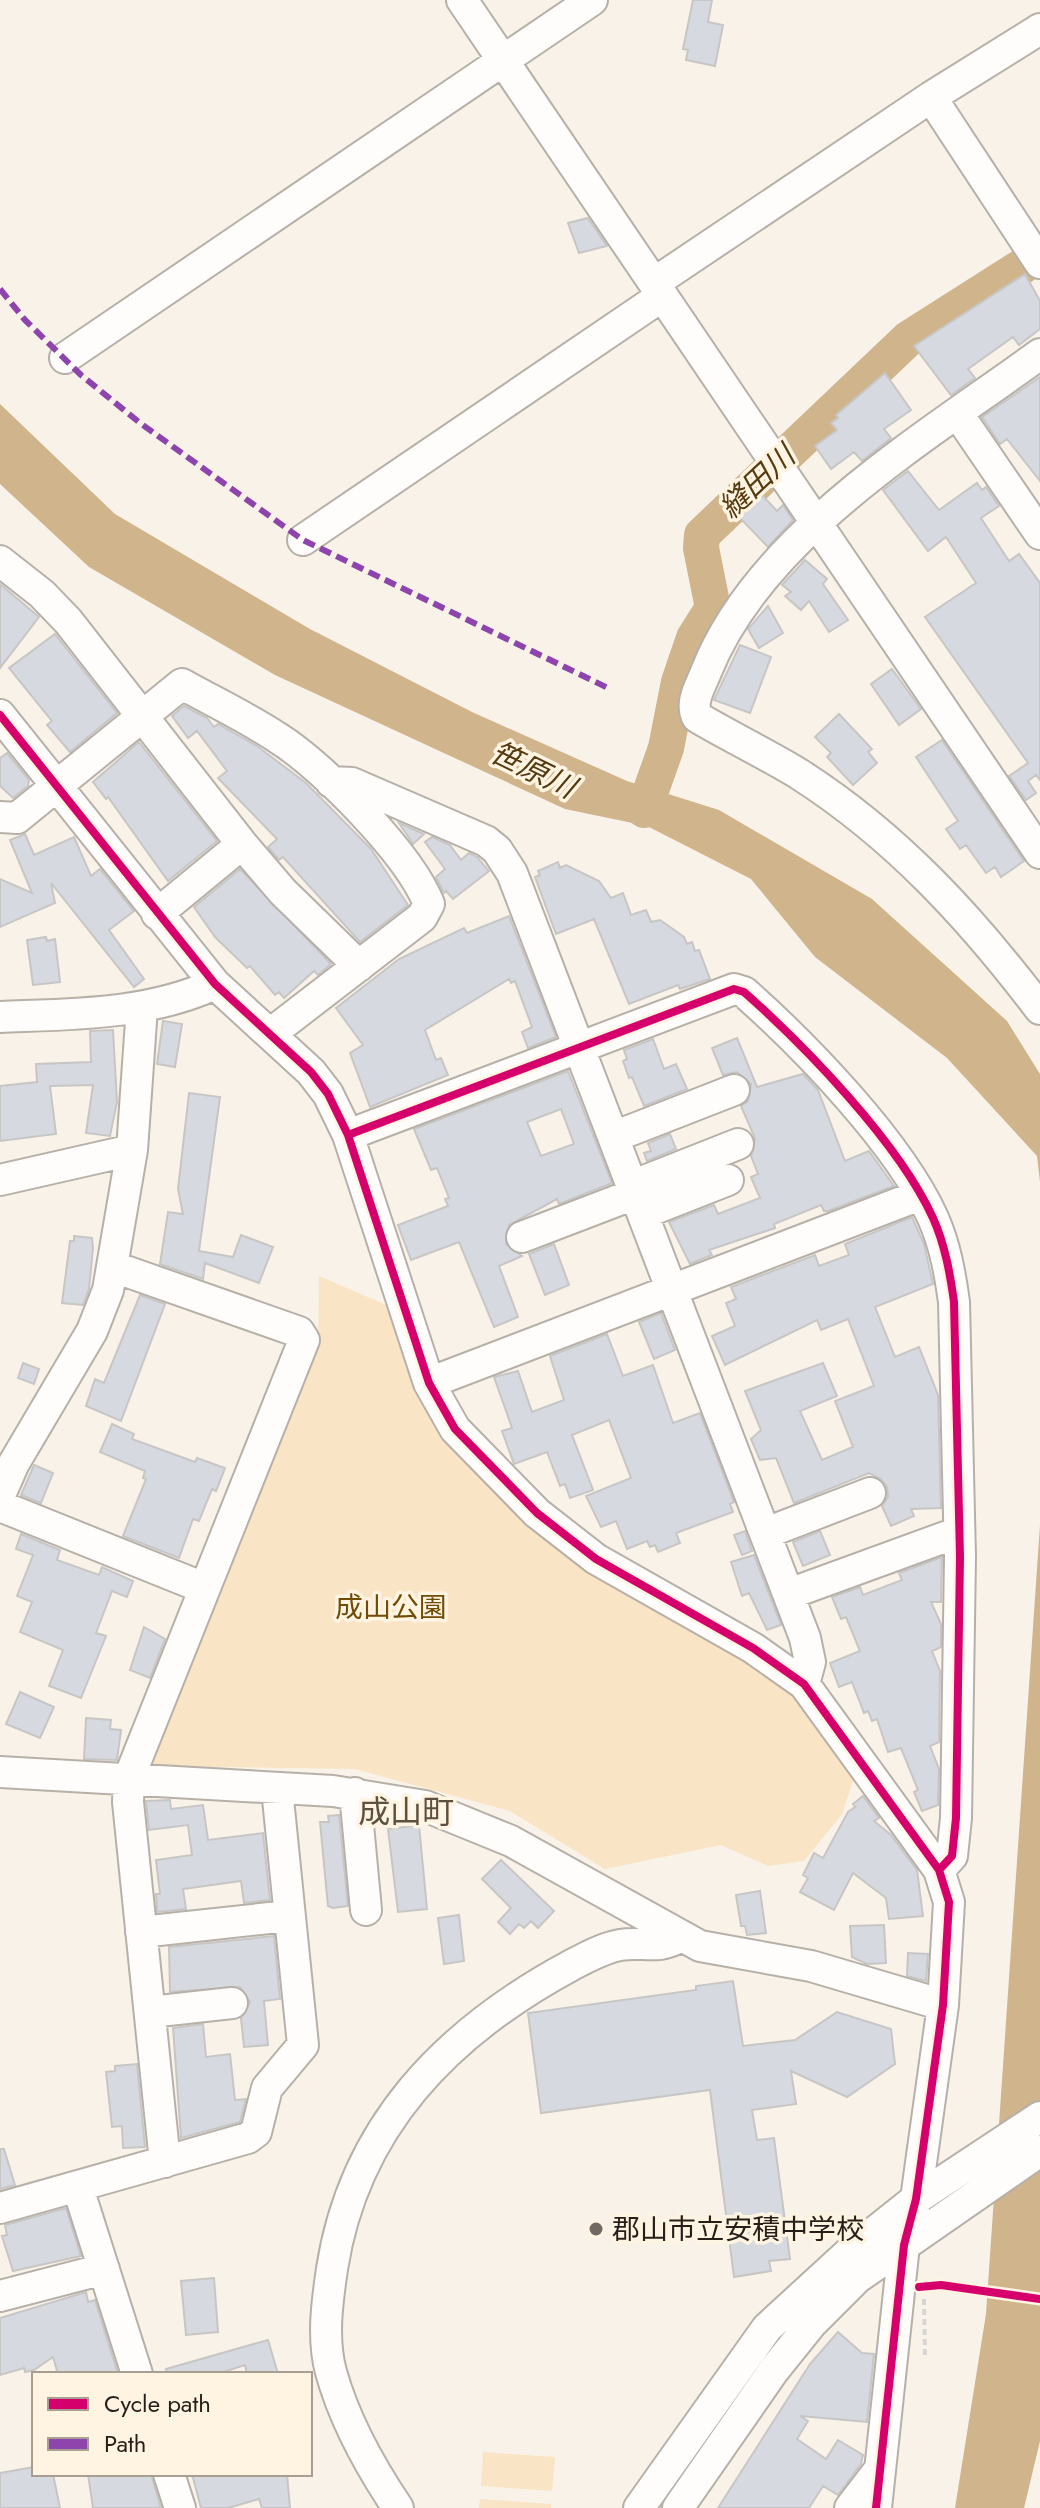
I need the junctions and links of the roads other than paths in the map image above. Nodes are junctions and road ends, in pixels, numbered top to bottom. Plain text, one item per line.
1 (462, 0) edge
2 (592, 0) edge
3 (1040, 29) edge
4 (502, 60) junction
5 (931, 97) junction
6 (1040, 263) edge
7 (658, 289) junction
8 (1040, 354) edge
9 (65, 358) dead end
10 (958, 414) junction
11 (814, 522) junction
12 (1040, 534) edge
13 (303, 540) dead end
14 (0, 561) edge
15 (0, 715) edge
16 (143, 715) junction
17 (331, 782) junction
18 (54, 786) junction
19 (0, 817) edge
20 (1030, 818) edge
21 (242, 844) junction
22 (1040, 853) edge
23 (157, 914) junction
24 (359, 966) junction
25 (215, 984) junction
26 (142, 1007) junction
27 (1040, 1009) edge
28 (0, 1017) edge
29 (270, 1034) junction
30 (580, 1045) junction
31 (734, 1090) dead end
32 (348, 1135) junction
33 (616, 1136) junction
34 (132, 1150) junction
35 (731, 1172) dead end
36 (0, 1180) edge
37 (920, 1195) junction
38 (638, 1197) junction
39 (522, 1237) dead end
40 (114, 1267) junction
41 (673, 1291) junction
42 (429, 1383) junction
43 (870, 1493) dead end
44 (0, 1495) edge
45 (0, 1506) edge
46 (959, 1532) junction
47 (766, 1533) junction
48 (204, 1588) junction
49 (789, 1594) junction
50 (804, 1684) junction
51 (0, 1772) edge
52 (129, 1778) junction
53 (277, 1789) junction
54 (355, 1793) junction
55 (939, 1870) junction
56 (366, 1910) dead end
57 (288, 1916) junction
58 (141, 1932) junction
59 (679, 1937) junction
60 (232, 2003) dead end
61 (943, 2005) junction
62 (150, 2012) junction
63 (1040, 2117) edge
64 (1040, 2151) edge
65 (165, 2162) junction
66 (78, 2188) junction
67 (916, 2199) junction
68 (0, 2208) edge
69 (904, 2245) junction
70 (104, 2269) junction
71 (0, 2296) edge
72 (136, 2372) edge
73 (881, 2468) junction
74 (170, 2476) edge
75 (180, 2508) edge
76 (398, 2508) edge
77 (639, 2508) edge
78 (678, 2508) edge
79 (850, 2508) edge
80 (876, 2508) edge

1 - 4 street
2 - 4 street
3 - 5 street
4 - 7 street
4 - 9 street
5 - 6 street
5 - 7 street
7 - 11 street
7 - 13 street
8 - 10 street
10 - 11 street
10 - 12 street
11 - 20 street
11 - 27 street
14 - 16 street
15 - 18 street
16 - 17 street
16 - 18 street
16 - 21 street
17 - 24 street
17 - 30 street
18 - 19 street
18 - 23 street
20 - 22 street
21 - 23 street
21 - 24 street
23 - 25 street
24 - 29 street
25 - 26 street
25 - 29 street
26 - 28 street
26 - 34 street
29 - 32 street
30 - 32 street
30 - 33 street
30 - 37 street
31 - 33 street
32 - 42 street
33 - 38 street
34 - 36 street
34 - 40 street
35 - 38 street
37 - 41 street
37 - 46 street
38 - 39 street
38 - 41 street
40 - 44 street
40 - 48 street
41 - 42 street
41 - 47 street
42 - 50 street
43 - 47 street
45 - 48 street
46 - 49 street
46 - 55 street
47 - 49 street
48 - 52 street
49 - 50 street
50 - 55 street
51 - 52 street
52 - 53 street
52 - 58 street
53 - 54 street
53 - 57 street
54 - 56 street
54 - 59 street
55 - 61 street
57 - 58 street
57 - 65 street
58 - 62 street
59 - 61 street
59 - 76 street
60 - 62 street
61 - 67 street
62 - 65 street
63 - 67 street
64 - 69 street
65 - 66 street
66 - 68 street
66 - 70 street
67 - 69 street
67 - 77 street
69 - 73 street
69 - 78 street
70 - 71 street
70 - 72 street
73 - 79 street
73 - 80 street
74 - 75 street

